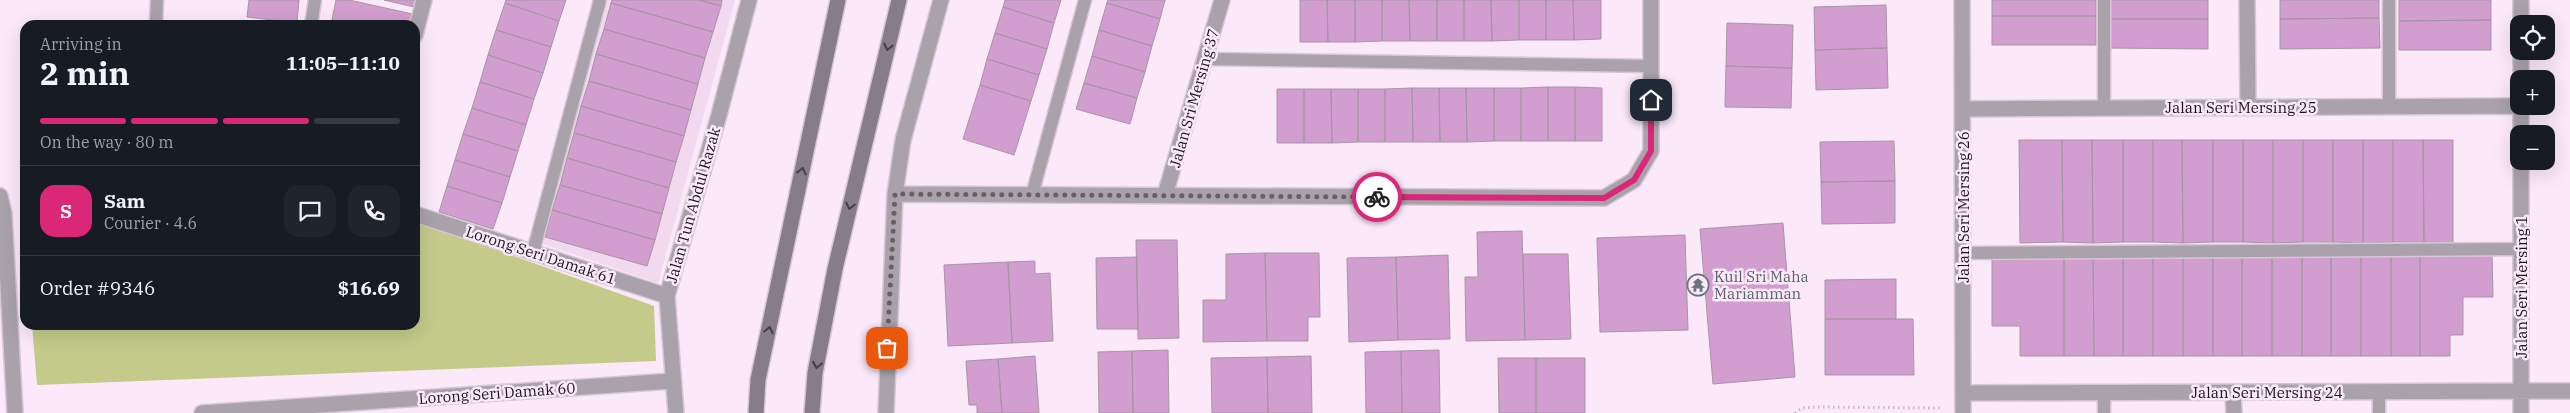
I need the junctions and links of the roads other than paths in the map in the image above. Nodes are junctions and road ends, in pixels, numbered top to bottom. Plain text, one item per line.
1 (157, 0) edge
2 (315, 0) edge
3 (424, 0) edge
4 (600, 0) edge
5 (749, 0) edge
6 (838, 0) edge
7 (899, 0) edge
8 (941, 0) edge
9 (1085, 0) edge
10 (1222, 0) edge
11 (1651, 0) edge
12 (1962, 0) edge
13 (2104, 0) edge
14 (2247, 0) edge
15 (2389, 0) edge
16 (2521, 0) edge
17 (2521, 15) edge
18 (156, 20) edge
19 (312, 20) edge
20 (419, 20) edge
21 (1205, 59) junction
22 (1651, 66) junction
23 (2389, 106) junction
24 (2510, 106) edge
25 (2248, 107) junction
26 (2104, 108) junction
27 (1962, 109) junction
28 (2521, 170) edge
29 (895, 194) junction
30 (1032, 194) junction
31 (1165, 195) junction
32 (0, 196) edge
33 (420, 216) edge
34 (2521, 249) junction
35 (533, 252) junction
36 (1963, 253) junction
37 (667, 296) junction
38 (672, 381) junction
39 (2521, 391) junction
40 (2567, 391) edge
41 (2234, 392) junction
42 (2379, 392) junction
43 (2104, 393) junction
44 (1963, 405) edge
45 (269, 412) edge
46 (15, 413) edge
47 (202, 413) edge
48 (676, 413) edge
49 (756, 413) edge
50 (812, 413) edge
51 (886, 413) edge
52 (2104, 413) edge
53 (2234, 413) edge
54 (2379, 413) edge
55 (2521, 413) edge

1 - 18 lane
2 - 19 lane
3 - 20 street
4 - 35 lane
5 - 37 street, Jalan Tun Abdul Razak
49 -> 6 main road
7 -> 50 main road
8 - 29 street
9 - 30 lane
10 - 21 street, Jalan Sri Mersing 37
11 - 22 street
12 - 27 street, Jalan Seri Mersing 26
13 - 26 lane
14 - 25 street
15 - 23 lane
16 - 17 street
21 - 22 lane
21 - 31 street, Jalan Sri Mersing 37
22 - 31 street
23 - 24 street, Jalan Seri Mersing 25
23 - 25 street, Jalan Seri Mersing 25
25 - 26 street, Jalan Seri Mersing 25
26 - 27 street, Jalan Seri Mersing 25
27 - 36 street, Jalan Seri Mersing 26
28 - 34 street, Jalan Seri Mersing 1
29 - 30 street
29 - 51 street
30 - 31 street
32 - 46 street
33 - 35 street, Lorong Seri Damak 61
34 - 36 lane
34 - 39 street, Jalan Seri Mersing 1
35 - 37 street, Lorong Seri Damak 61
36 - 44 street, Jalan Seri Mersing 26
37 - 38 street, Jalan Tun Abdul Razak
38 - 45 street, Lorong Seri Damak 60
38 - 48 street, Jalan Tun Abdul Razak
39 - 40 street, Jalan Seri Mersing 24
39 - 42 street, Jalan Seri Mersing 24
39 - 55 street, Jalan Seri Mersing 1
41 - 42 street, Jalan Seri Mersing 24
41 - 43 street, Jalan Seri Mersing 24
41 - 53 street
42 - 54 lane
43 - 44 street, Jalan Seri Mersing 24
43 - 52 lane
45 - 47 street, Lorong Seri Damak 60

